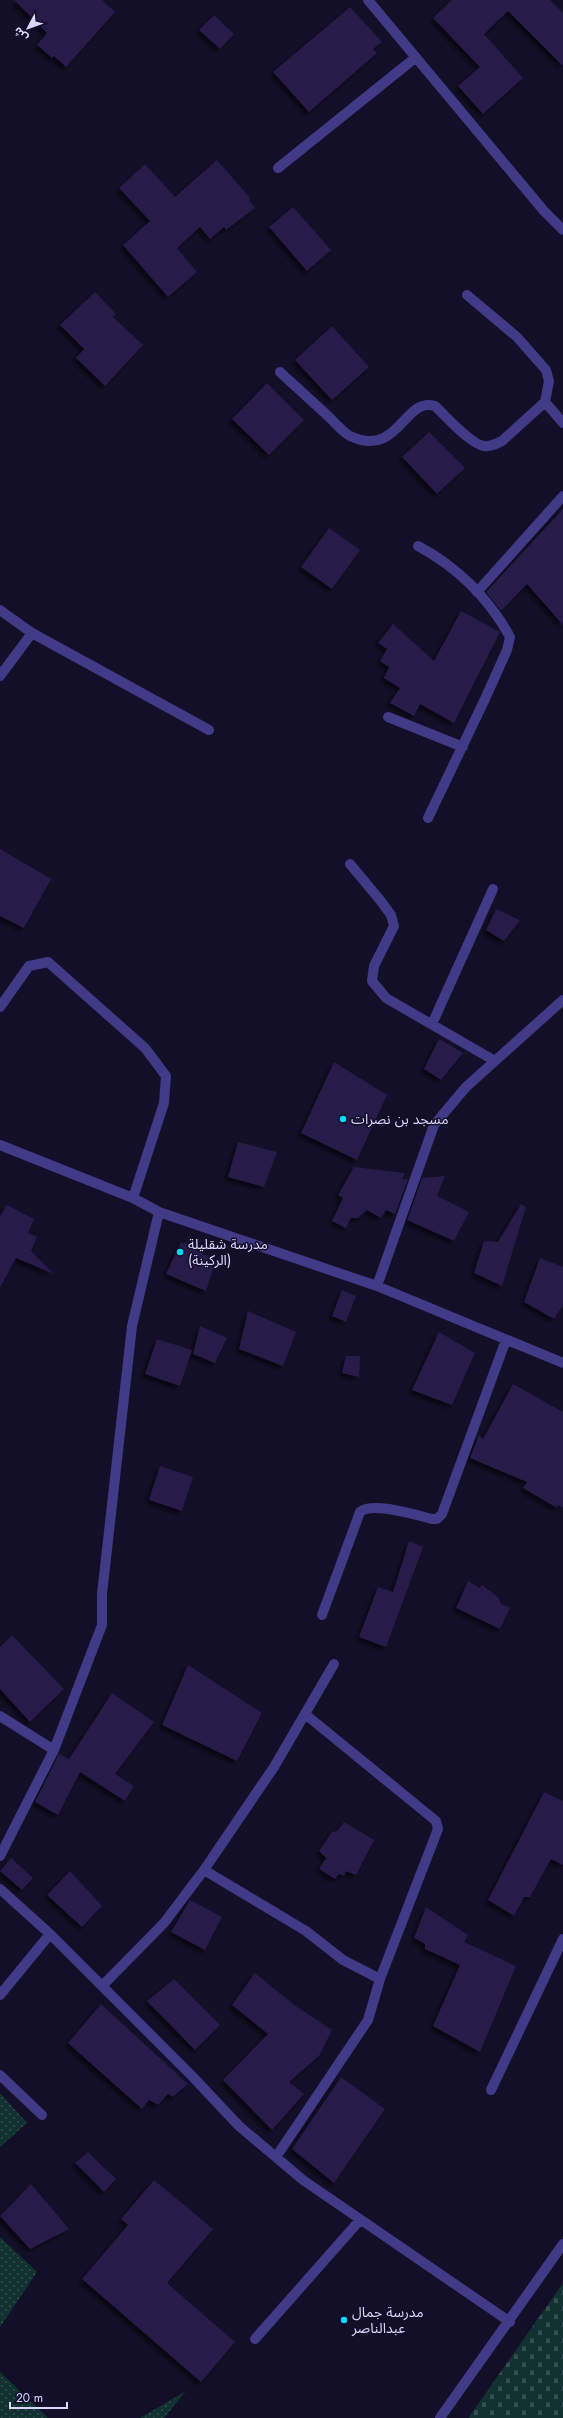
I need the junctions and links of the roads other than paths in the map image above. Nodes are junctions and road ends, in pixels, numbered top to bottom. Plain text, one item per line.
1 (368, 0) edge
2 (415, 58) junction
3 (278, 168) dead end
4 (563, 230) edge
5 (467, 295) dead end
6 (280, 372) dead end
7 (545, 402) junction
8 (563, 423) edge
9 (563, 496) edge
10 (418, 546) dead end
11 (477, 592) junction
12 (0, 610) edge
13 (32, 633) junction
14 (0, 676) edge
15 (388, 717) dead end
16 (209, 730) dead end
17 (463, 747) junction
18 (428, 818) dead end
19 (350, 864) dead end
20 (493, 889) dead end
21 (563, 1000) edge
22 (0, 1007) edge
23 (432, 1024) junction
24 (496, 1061) junction
25 (0, 1145) edge
26 (133, 1198) junction
27 (159, 1212) junction
28 (377, 1286) junction
29 (506, 1340) junction
30 (563, 1363) edge
31 (322, 1615) dead end
32 (334, 1664) dead end
33 (305, 1714) junction
34 (0, 1716) edge
35 (54, 1750) junction
36 (0, 1856) edge
37 (204, 1870) junction
38 (0, 1889) edge
39 (50, 1934) junction
40 (563, 1939) edge
41 (380, 1979) junction
42 (102, 1986) junction
43 (0, 1995) edge
44 (0, 2075) edge
45 (491, 2090) dead end
46 (42, 2115) dead end
47 (276, 2157) junction
48 (360, 2220) junction
49 (563, 2244) edge
50 (510, 2322) junction
51 (255, 2339) dead end
52 (440, 2418) edge

1 - 2 street
2 - 3 street
2 - 4 street
5 - 7 street
6 - 7 street
7 - 8 street
9 - 11 street
10 - 11 street
11 - 17 street
12 - 13 street
13 - 14 street
13 - 16 street
15 - 17 street
17 - 18 street
19 - 23 street
20 - 23 street
21 - 24 street
22 - 26 street
23 - 24 street
24 - 28 street
25 - 26 street
26 - 27 street
27 - 28 street
27 - 35 street
28 - 29 street
29 - 30 street
29 - 31 street
32 - 33 street
33 - 37 street
33 - 41 street
34 - 35 street
35 - 36 street
37 - 41 street
37 - 42 street
38 - 39 street
39 - 42 street
39 - 43 street
40 - 45 street
41 - 47 street
42 - 47 street
44 - 46 street
47 - 48 street
48 - 50 street
48 - 51 street
49 - 50 street
50 - 52 street

